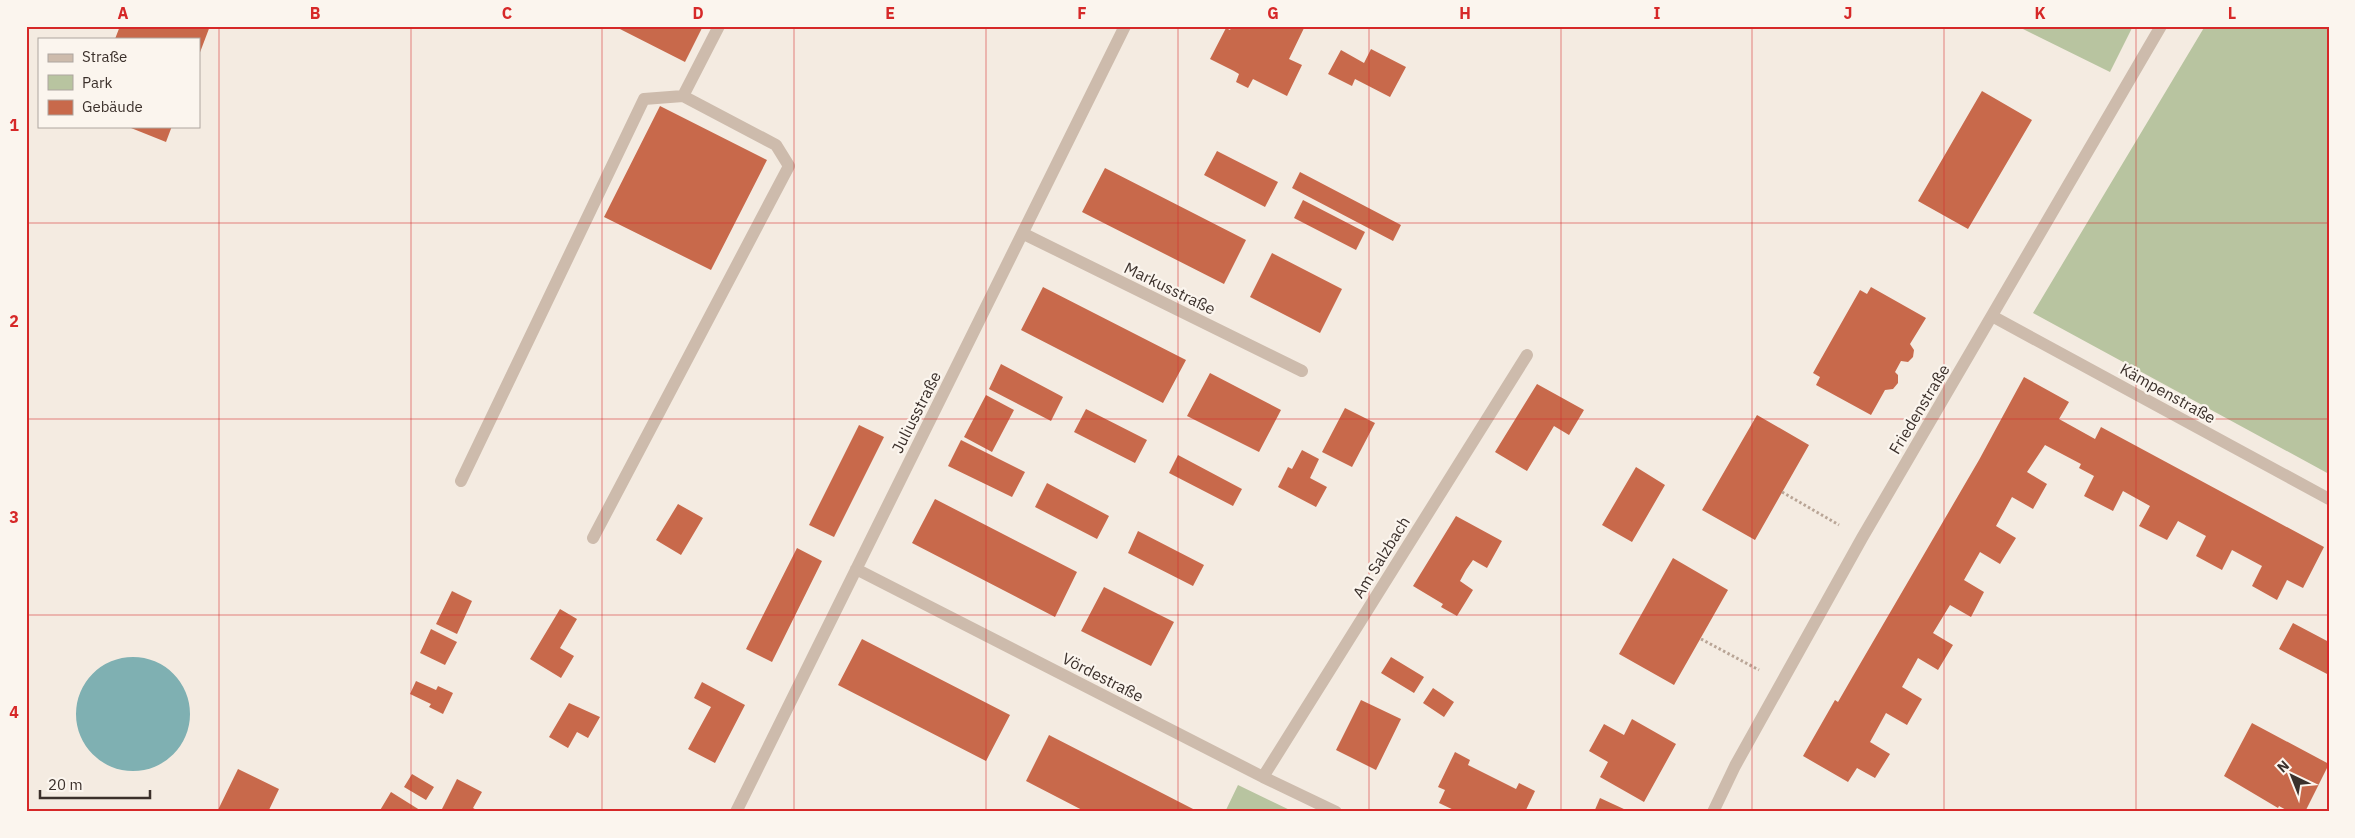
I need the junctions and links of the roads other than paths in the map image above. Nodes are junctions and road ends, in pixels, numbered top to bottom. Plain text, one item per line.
1 (719, 26) edge
2 (1125, 26) edge
3 (2161, 26) edge
4 (683, 96) junction
5 (1024, 234) junction
6 (1992, 316) junction
7 (1527, 355) dead end
8 (1302, 371) dead end
9 (461, 481) dead end
10 (2329, 499) edge
11 (593, 538) dead end
12 (856, 569) junction
13 (1263, 777) junction
14 (736, 812) edge
15 (1336, 812) edge
16 (1713, 812) edge

1 - 4 street
2 - 5 street, Juliusstraße
3 - 6 street, Friedenstraße
4 - 9 street
4 - 11 street
5 - 8 street, Markusstraße
5 - 12 street, Juliusstraße
6 - 10 street, Kämpenstraße
6 - 16 street, Friedenstraße
7 - 13 street, Am Salzbach
12 - 13 street, Vördestraße
12 - 14 street, Juliusstraße
13 - 15 street, Vördestraße

